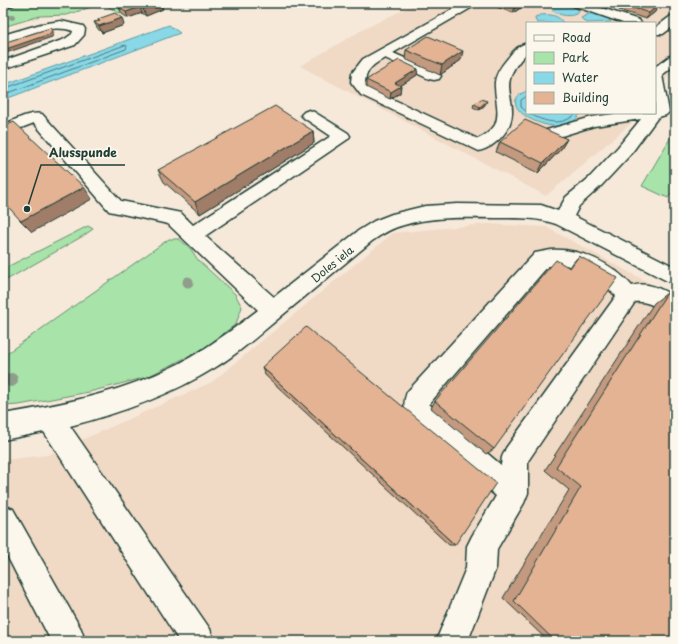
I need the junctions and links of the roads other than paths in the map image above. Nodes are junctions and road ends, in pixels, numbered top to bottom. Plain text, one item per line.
1 (9, 3) edge
2 (472, 3) edge
3 (575, 3) edge
4 (3, 5) edge
5 (675, 19) edge
6 (632, 22) edge
7 (656, 32) edge
8 (3, 39) edge
9 (526, 48) edge
10 (384, 53) junction
11 (675, 59) edge
12 (3, 65) edge
13 (675, 70) edge
14 (656, 74) edge
15 (656, 75) edge
16 (434, 76) edge
17 (656, 80) edge
18 (663, 112) edge
19 (649, 114) edge
20 (653, 114) edge
21 (308, 115) dead end
22 (3, 130) edge
23 (542, 136) edge
24 (563, 219) junction
25 (192, 235) junction
26 (675, 277) edge
27 (628, 296) junction
28 (675, 308) edge
29 (274, 311) junction
30 (50, 419) junction
31 (3, 427) edge
32 (514, 493) junction
33 (3, 519) edge
34 (69, 641) edge
35 (198, 641) edge
36 (452, 641) edge

1 - 4 highway
2 - 10 street
3 - 6 street
5 - 7 street
8 - 12 street
9 - 10 street
10 - 16 street
11 - 14 street
13 - 15 street
17 - 18 street
19 - 23 street
20 - 24 street
21 - 25 street
22 - 25 street
24 - 26 street, Doles iela
24 - 29 street, Doles iela
25 - 29 street
27 - 28 street
27 - 32 street
27 - 32 street
29 - 30 street, Doles iela
30 - 31 street, Doles iela
30 - 35 street
32 - 36 street
33 - 34 street

